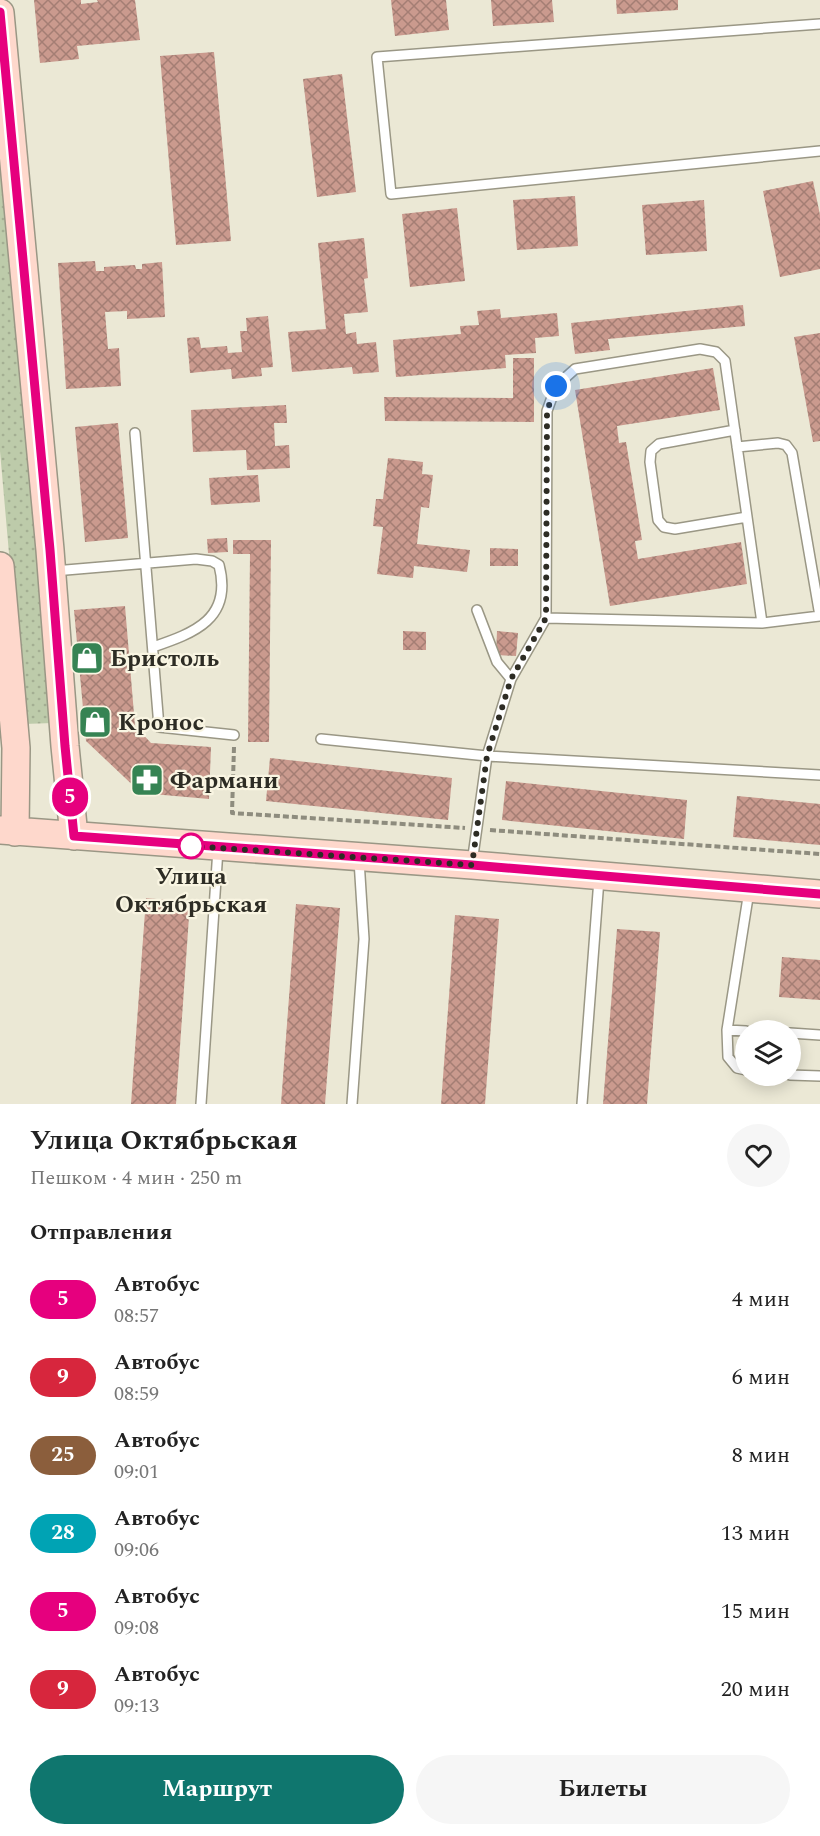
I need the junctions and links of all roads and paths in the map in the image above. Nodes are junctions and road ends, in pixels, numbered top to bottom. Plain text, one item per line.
1 (0, 13) edge
2 (820, 24) edge
3 (820, 151) edge
4 (735, 430) junction
5 (135, 433) dead end
6 (737, 447) junction
7 (747, 517) junction
8 (146, 563) junction
9 (0, 566) edge
10 (52, 571) junction
11 (477, 610) dead end
12 (546, 618) junction
13 (762, 623) junction
14 (153, 647) junction
15 (511, 679) junction
16 (234, 735) joint
17 (321, 739) dead end
18 (487, 756) junction
19 (820, 775) edge
20 (477, 829) junction
21 (8, 831) edge
22 (74, 836) junction
23 (219, 848) junction
24 (820, 854) edge
25 (359, 858) junction
26 (472, 865) junction
27 (599, 876) junction
28 (749, 888) junction
29 (820, 894) edge
30 (728, 1030) junction
31 (735, 1030) edge
32 (801, 1034) edge
33 (820, 1035) edge
34 (735, 1066) edge
35 (801, 1076) edge
36 (820, 1077) edge
37 (201, 1104) edge
38 (351, 1104) edge
39 (582, 1104) edge

1 - 10 street
2 - 3 lane
4 - 6 lane
4 - 7 lane
4 - 12 lane
5 - 8 lane
6 - 7 lane
6 - 13 lane
7 - 13 lane
8 - 10 lane
8 - 14 lane
8 - 14 lane
9 - 21 street
10 - 22 street
11 - 15 lane
12 - 13 lane
12 - 15 lane
14 - 16 lane
15 - 18 lane
16 - 20 path
17 - 18 lane
18 - 19 lane
18 - 20 lane
20 - 24 path
20 - 26 lane
21 - 22 street
22 - 23 street
23 - 25 street
23 - 37 lane
25 - 26 street
25 - 38 lane
26 - 27 street
27 - 28 street
27 - 39 lane
28 - 29 street
28 - 30 lane
30 - 31 lane
30 - 34 lane
32 - 33 lane
35 - 36 lane

